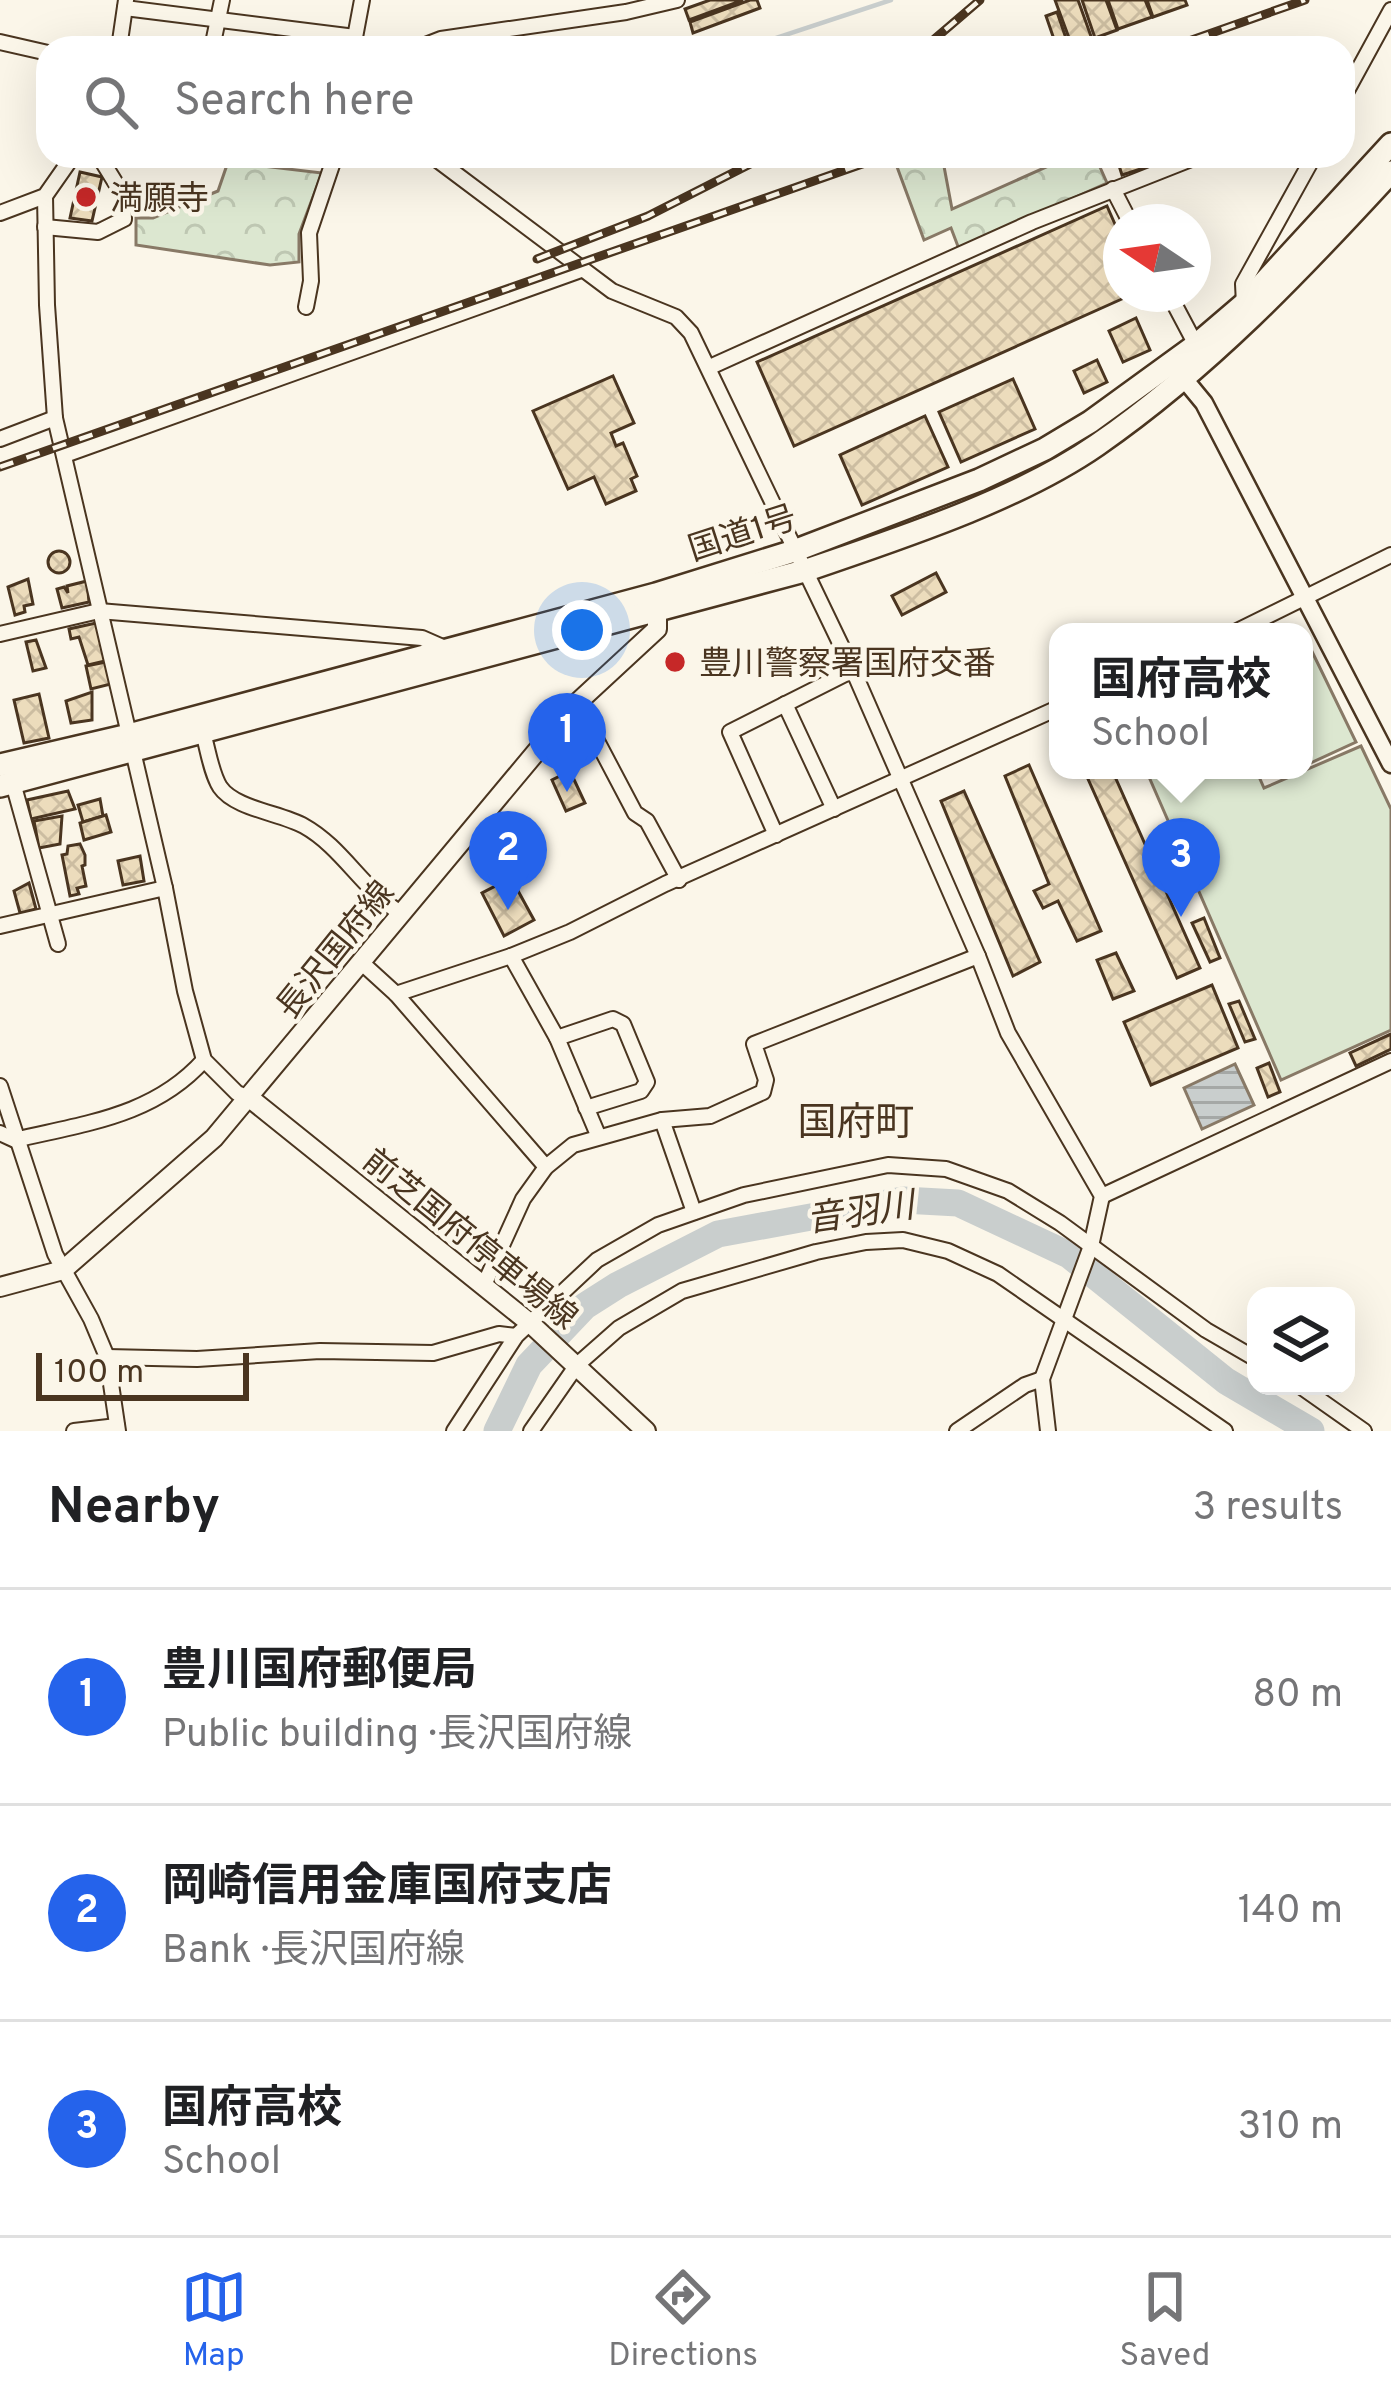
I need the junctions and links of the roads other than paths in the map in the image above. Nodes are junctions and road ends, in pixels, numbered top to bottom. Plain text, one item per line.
1 (222, 0) edge
2 (362, 0) edge
3 (677, 0) edge
4 (126, 4) edge
5 (1391, 10) edge
6 (218, 20) junction
7 (121, 36) edge
8 (215, 36) edge
9 (313, 36) edge
10 (355, 36) edge
11 (462, 36) edge
12 (0, 43) edge
13 (36, 50) edge
14 (1355, 76) edge
15 (1391, 144) edge
16 (65, 168) edge
17 (106, 168) edge
18 (331, 168) edge
19 (449, 168) edge
20 (1168, 168) edge
21 (1307, 168) edge
22 (1391, 172) edge
23 (1113, 189) junction
24 (45, 196) junction
25 (1121, 204) edge
26 (0, 213) edge
27 (45, 227) junction
28 (581, 269) junction
29 (1244, 304) junction
30 (306, 307) dead end
31 (1178, 312) edge
32 (1196, 345) junction
33 (710, 367) junction
34 (1178, 371) junction
35 (56, 418) junction
36 (0, 439) edge
37 (64, 455) junction
38 (1391, 555) edge
39 (799, 561) junction
40 (1304, 598) junction
41 (657, 603) junction
42 (99, 610) junction
43 (1253, 623) edge
44 (0, 634) edge
45 (447, 649) junction
46 (853, 670) junction
47 (577, 703) junction
48 (785, 704) junction
49 (1049, 712) edge
50 (202, 733) junction
51 (131, 743) junction
52 (1391, 764) edge
53 (4, 778) edge
54 (899, 778) junction
55 (834, 809) junction
56 (776, 835) junction
57 (679, 880) junction
58 (165, 888) junction
59 (402, 914) junction
60 (50, 915) junction
61 (0, 926) edge
62 (58, 944) dead end
63 (512, 956) junction
64 (978, 956) junction
65 (362, 963) junction
66 (396, 994) junction
67 (557, 1038) junction
68 (204, 1060) junction
69 (1391, 1061) edge
70 (0, 1086) edge
71 (251, 1099) junction
72 (586, 1108) junction
73 (662, 1120) junction
74 (0, 1133) edge
75 (598, 1135) junction
76 (15, 1140) junction
77 (546, 1167) junction
78 (1102, 1196) junction
79 (694, 1212) junction
80 (1089, 1250) junction
81 (63, 1270) junction
82 (484, 1286) junction
83 (0, 1287) edge
84 (1065, 1316) junction
85 (523, 1330) junction
86 (1247, 1353) edge
87 (107, 1357) junction
88 (574, 1362) junction
89 (1042, 1379) junction
90 (1313, 1395) edge
91 (118, 1429) edge
92 (74, 1431) edge
93 (454, 1431) edge
94 (531, 1431) edge
95 (646, 1431) edge
96 (957, 1431) edge
97 (1048, 1431) edge
98 (1225, 1431) edge
99 (1364, 1431) edge

1 - 6 street
2 - 10 street
3 - 11 street
4 - 6 street
4 - 7 street
5 - 14 street
6 - 8 street
6 - 9 street
12 - 13 street
15 - 29 highway, 国道1号
16 - 24 street
17 - 27 street
18 - 30 street
19 - 28 street
20 - 23 street
21 - 29 street
22 - 34 highway, 国道1号
23 - 25 street
23 - 33 street
24 - 26 street
24 - 27 street
27 - 35 street
28 - 33 street
28 - 37 street
29 - 32 highway, 国道1号
31 - 32 street
32 - 34 highway, 国道1号
33 - 39 street
34 - 39 highway, 国道1号
34 - 40 street
35 - 36 street
35 - 37 street
37 - 42 street
38 - 40 street
39 - 41 highway, 国道1号
39 - 46 street
40 - 43 street
40 - 52 street
41 - 45 highway, 国道1号
41 - 47 main road, 長沢国府線
41 - 50 highway, 国道1号
42 - 44 street
42 - 45 street
42 - 51 street
45 - 51 highway, 国道1号
46 - 48 street
46 - 54 street
47 - 57 street
47 - 59 main road, 長沢国府線
48 - 55 street
48 - 56 street
49 - 54 street
50 - 51 highway, 国道1号
50 - 59 street
51 - 53 highway, 国道1号
51 - 58 street
53 - 60 street
54 - 55 street
54 - 64 street
55 - 56 street
56 - 57 street
57 - 63 street
58 - 60 street
58 - 68 street
59 - 65 main road, 長沢国府線
60 - 61 street
60 - 62 street
63 - 66 street
63 - 67 street
64 - 73 street
64 - 78 street
65 - 66 street
65 - 71 main road, 長沢国府線
66 - 77 street
67 - 72 street
67 - 72 street
68 - 71 street
68 - 76 street
69 - 78 street
70 - 76 street
71 - 81 main road, 長沢国府線
71 - 82 main road, 前芝国府停車場線
72 - 75 street
73 - 75 street
73 - 79 street
74 - 76 street
75 - 77 street
76 - 81 street
77 - 82 street
78 - 80 street
79 - 80 street
79 - 85 street
80 - 84 street
80 - 86 street
81 - 83 main road, 長沢国府線
81 - 87 street
82 - 85 main road, 前芝国府停車場線
84 - 88 street
84 - 89 street
84 - 98 street
85 - 87 street
85 - 88 main road, 前芝国府停車場線
85 - 93 street
87 - 91 street
88 - 94 street
88 - 95 main road, 前芝国府停車場線
89 - 96 street
89 - 97 street
90 - 99 street
91 - 92 street

